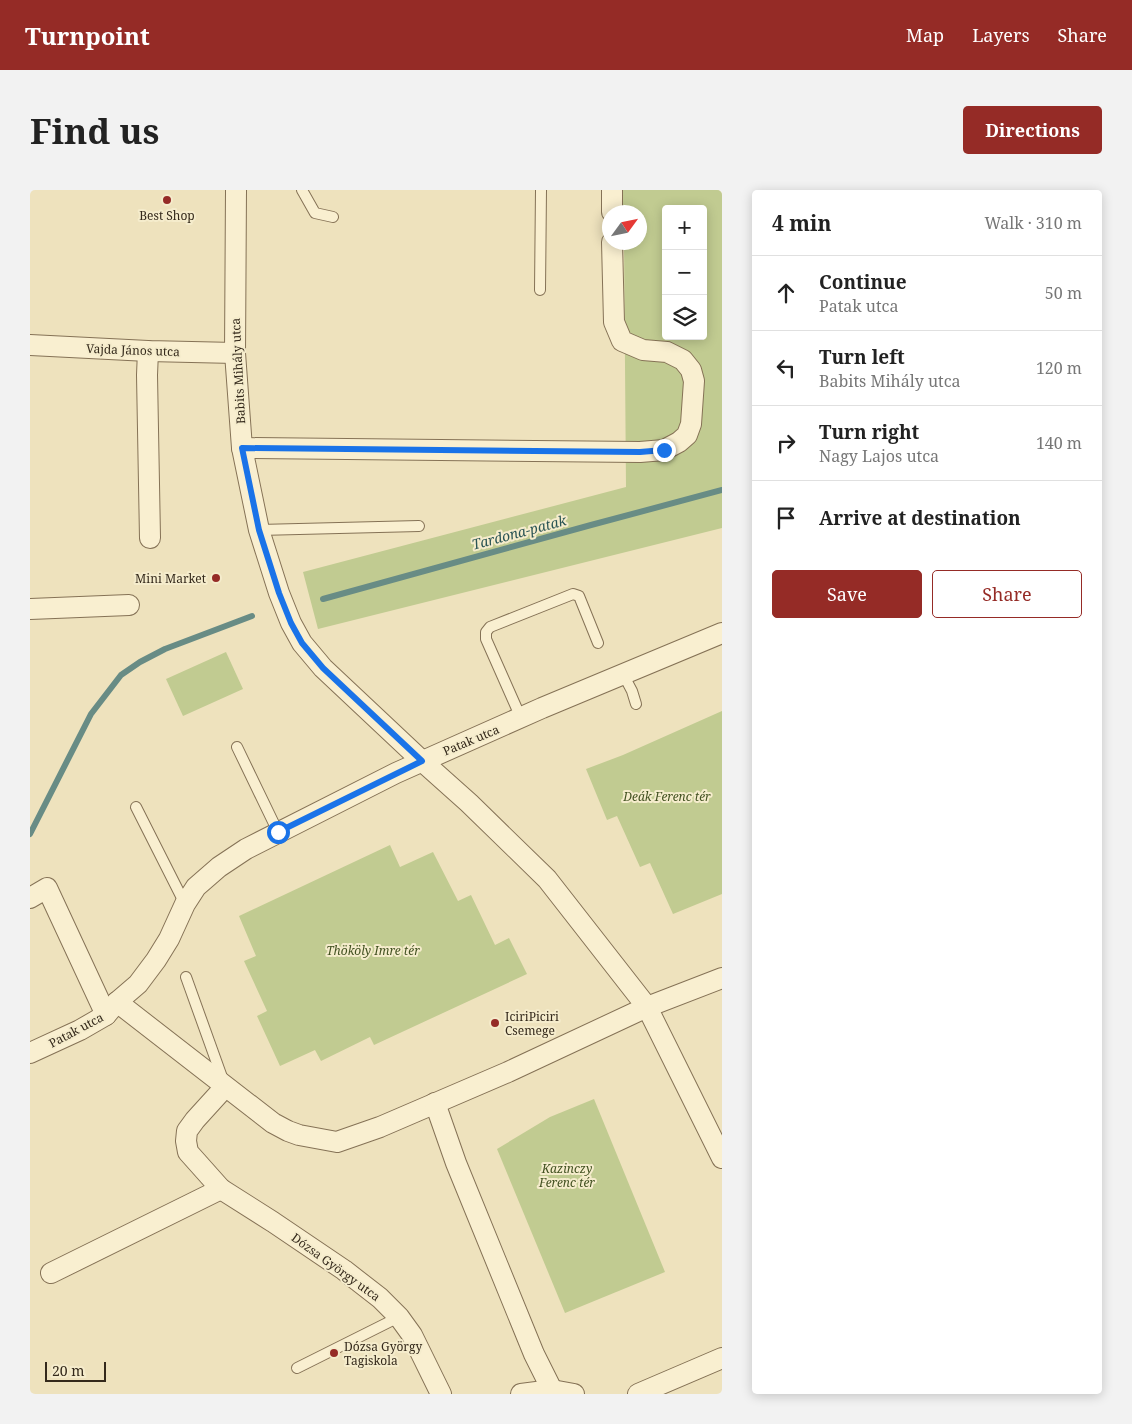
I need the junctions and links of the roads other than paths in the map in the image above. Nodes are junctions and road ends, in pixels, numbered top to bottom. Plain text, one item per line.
1 (236, 190) edge
2 (302, 190) edge
3 (542, 190) edge
4 (612, 190) edge
5 (612, 205) edge
6 (333, 216) dead end
7 (612, 250) edge
8 (540, 290) dead end
9 (30, 345) edge
10 (148, 351) junction
11 (235, 353) junction
12 (242, 448) junction
13 (419, 526) dead end
14 (259, 530) junction
15 (150, 538) dead end
16 (129, 605) dead end
17 (30, 610) edge
18 (722, 633) edge
19 (598, 643) dead end
20 (624, 674) junction
21 (636, 704) dead end
22 (521, 718) junction
23 (237, 746) dead end
24 (422, 761) junction
25 (136, 807) dead end
26 (278, 832) junction
27 (30, 898) edge
28 (185, 904) junction
29 (186, 977) dead end
30 (722, 978) edge
31 (647, 1007) junction
32 (111, 1009) junction
33 (30, 1053) edge
34 (226, 1087) junction
35 (435, 1103) junction
36 (722, 1158) edge
37 (221, 1189) junction
38 (52, 1273) dead end
39 (399, 1317) junction
40 (722, 1358) edge
41 (297, 1368) dead end
42 (552, 1390) junction
43 (442, 1394) edge
44 (521, 1394) edge
45 (574, 1394) edge
46 (638, 1394) edge

1 - 11 street, Babits Mihály utca
2 - 6 lane
3 - 8 lane
4 - 5 street
7 - 12 street
9 - 10 street, Vajda János utca
10 - 11 street, Vajda János utca
10 - 15 street
11 - 12 street, Babits Mihály utca
12 - 14 street, Babits Mihály utca
13 - 14 lane
14 - 24 street, Babits Mihály utca
16 - 17 street
18 - 20 street, Patak utca
19 - 22 lane
20 - 21 lane
20 - 22 street, Patak utca
22 - 24 street, Patak utca
23 - 26 lane
24 - 26 street, Patak utca
24 - 31 street
25 - 28 lane
26 - 28 street, Patak utca
27 - 32 street
28 - 32 street, Patak utca
29 - 34 lane
30 - 31 street
31 - 35 street
31 - 36 street
32 - 33 street, Patak utca
32 - 34 street
34 - 35 street
34 - 37 street, Dózsa György utca
35 - 42 street
37 - 38 street
37 - 39 street, Dózsa György utca
39 - 41 lane
39 - 43 street, Dózsa György utca
40 - 46 street
42 - 44 street
42 - 45 street

